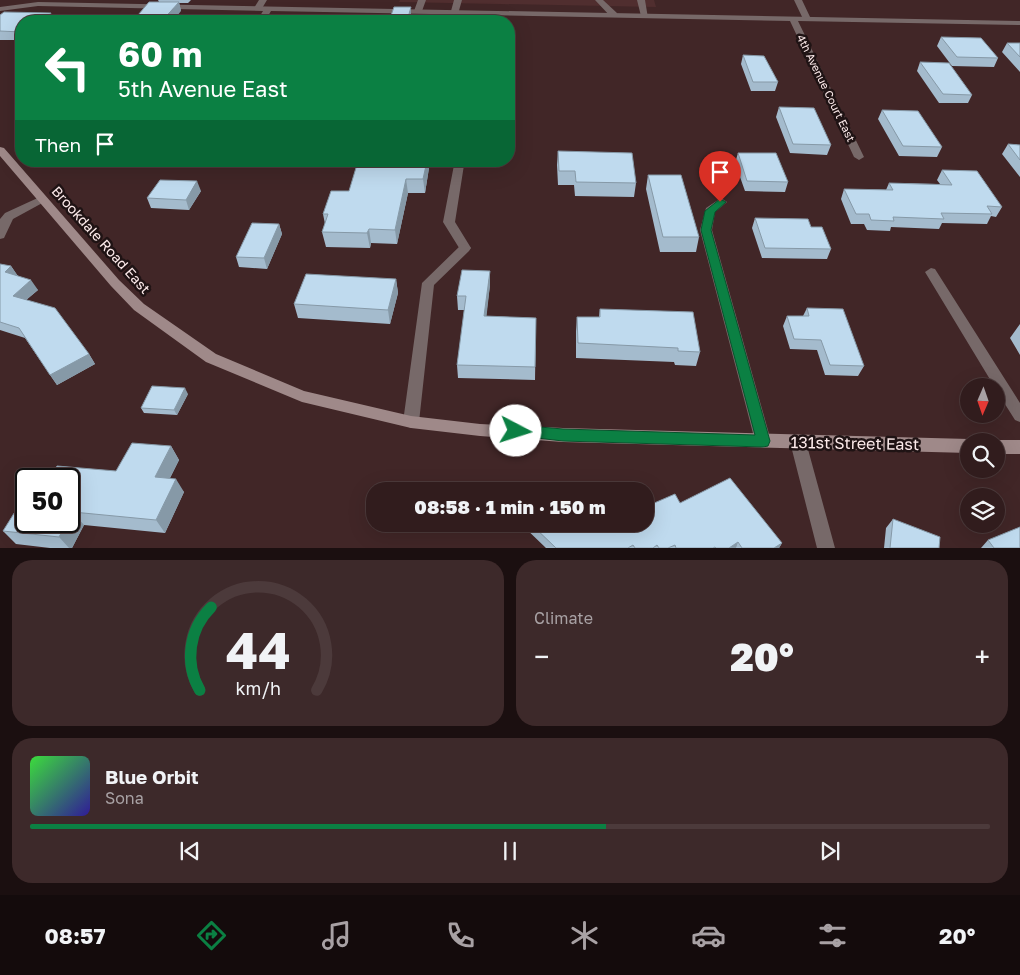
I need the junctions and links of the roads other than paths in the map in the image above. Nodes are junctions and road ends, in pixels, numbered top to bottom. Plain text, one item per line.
1 (263, 0) edge
2 (422, 0) edge
3 (458, 0) edge
4 (599, 0) edge
5 (642, 0) edge
6 (798, 0) edge
7 (24, 2) edge
8 (258, 8) junction
9 (269, 8) junction
10 (0, 9) edge
11 (418, 11) junction
12 (455, 12) junction
13 (265, 15) edge
14 (447, 15) edge
15 (614, 15) junction
16 (645, 16) junction
17 (794, 19) junction
18 (807, 19) junction
19 (1020, 23) edge
20 (0, 150) edge
21 (859, 157) dead end
22 (459, 167) edge
23 (42, 199) junction
24 (720, 202) dead end
25 (0, 235) edge
26 (931, 272) dead end
27 (1020, 416) edge
28 (411, 422) junction
29 (763, 441) junction
30 (798, 442) junction
31 (960, 446) edge
32 (1005, 446) edge
33 (1020, 447) edge
34 (826, 548) edge

1 - 8 street
2 - 11 street
3 - 12 street
4 - 15 street
5 - 16 street
6 - 18 street
7 - 8 street
7 - 10 street
8 - 9 street
9 - 11 street
9 - 13 street
11 - 12 street
12 - 14 street
12 - 15 street
15 - 16 street
16 - 17 street
17 - 18 street
17 - 21 street, 4th Avenue Court East
18 - 19 street
20 - 23 main road, Brookdale Road East
22 - 28 street
23 - 25 street
23 - 28 main road, Brookdale Road East
24 - 29 street
26 - 27 street
28 - 29 main road, 131st Street East
29 - 30 main road, 131st Street East
30 - 31 main road, 131st Street East
30 - 34 street
32 - 33 main road

